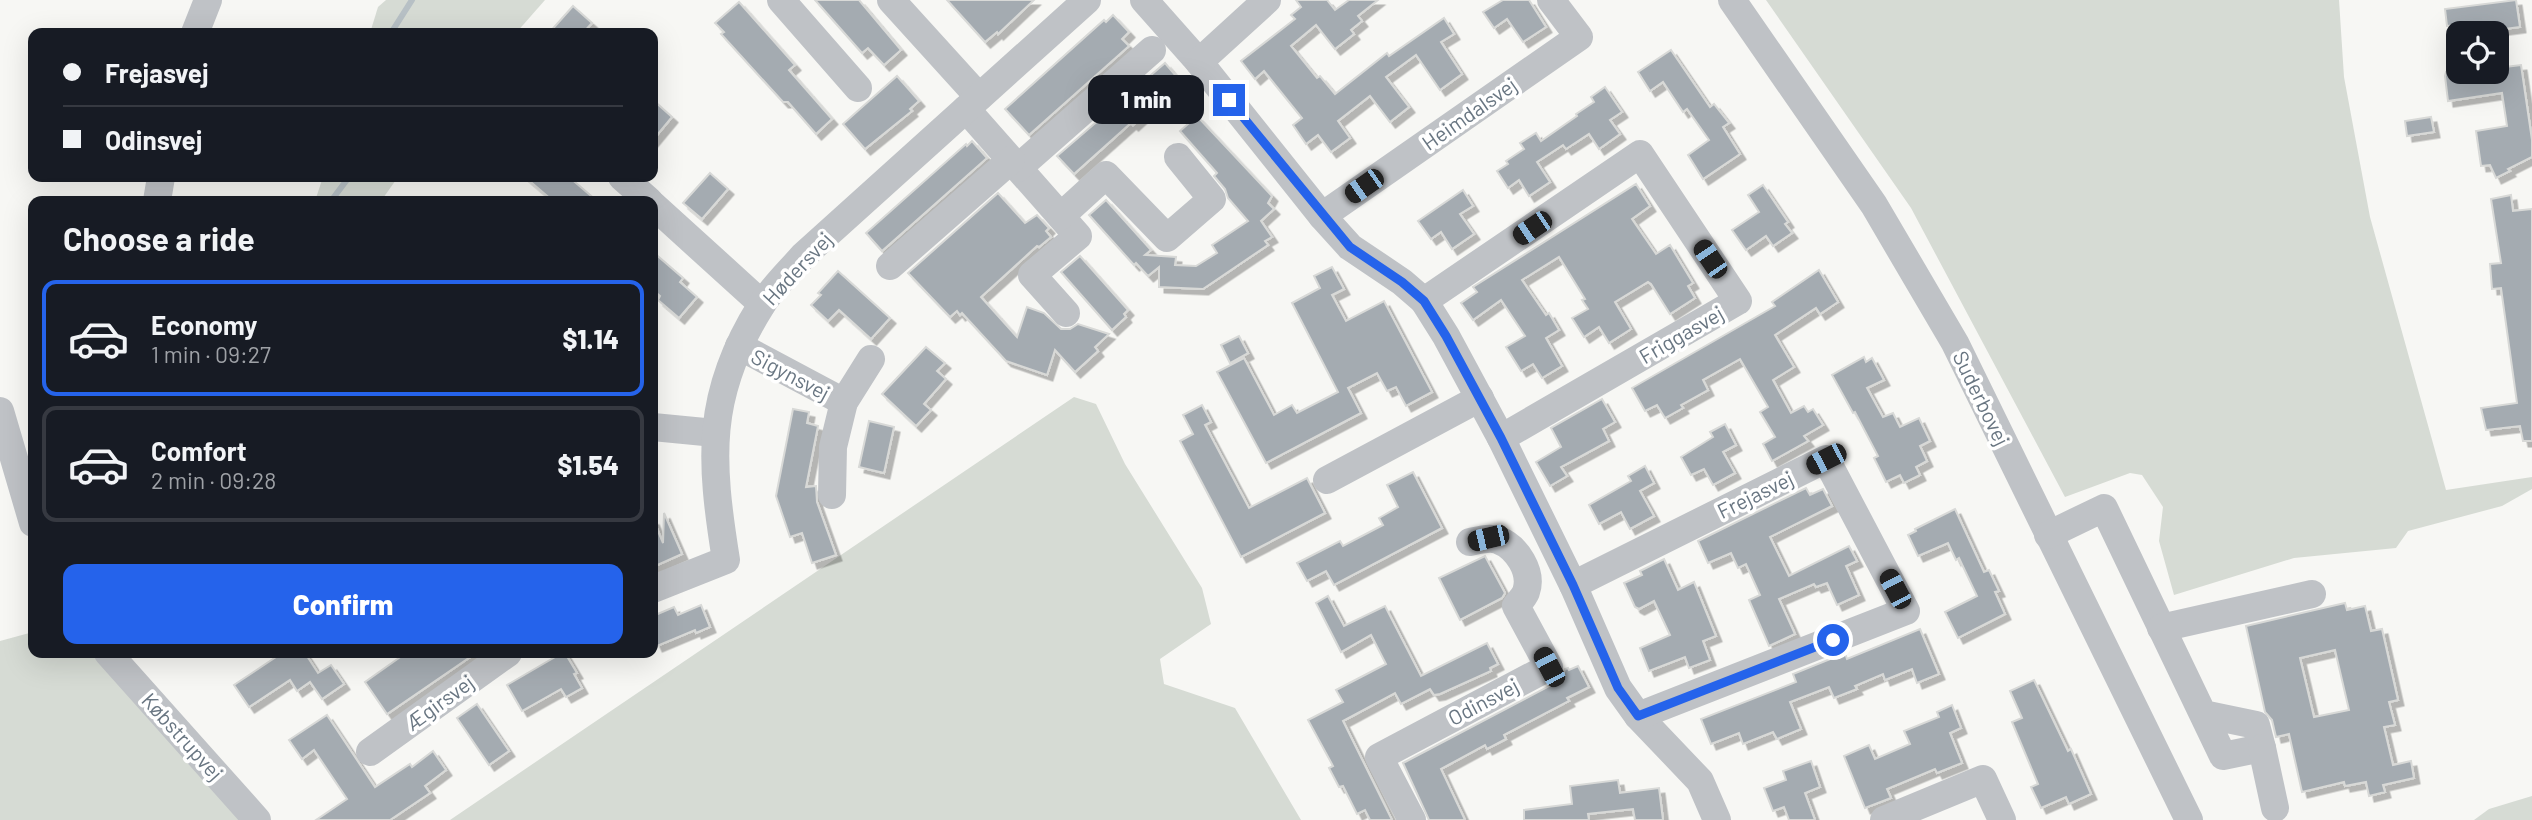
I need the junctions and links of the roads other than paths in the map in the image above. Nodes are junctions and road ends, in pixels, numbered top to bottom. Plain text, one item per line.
1 (208, 0) edge
2 (781, 0) edge
3 (891, 0) edge
4 (1087, 0) edge
5 (1144, 0) edge
6 (1267, 0) edge
7 (1551, 0) edge
8 (1731, 0) edge
9 (197, 28) edge
10 (1152, 50) dead end
11 (1199, 62) junction
12 (858, 88) dead end
13 (972, 103) junction
14 (1178, 157) dead end
15 (1014, 164) junction
16 (628, 182) edge
17 (643, 196) edge
18 (658, 209) edge
19 (1061, 216) junction
20 (1322, 216) junction
21 (890, 266) dead end
22 (1424, 301) junction
23 (762, 304) junction
24 (1066, 313) dead end
25 (739, 346) junction
26 (871, 359) dead end
27 (1480, 398) junction
28 (844, 402) junction
29 (0, 411) edge
30 (658, 427) edge
31 (715, 433) junction
32 (1501, 438) junction
33 (1327, 480) dead end
34 (832, 495) dead end
35 (28, 506) edge
36 (2048, 535) junction
37 (1470, 542) dead end
38 (1555, 546) junction
39 (1522, 563) junction
40 (1573, 585) junction
41 (658, 587) edge
42 (2312, 594) dead end
43 (2161, 628) junction
44 (112, 658) edge
45 (501, 658) edge
46 (1638, 716) junction
47 (370, 752) dead end
48 (2275, 808) dead end
49 (257, 820) edge
50 (1412, 820) edge
51 (1717, 820) edge
52 (1884, 820) edge
53 (2002, 820) edge
54 (2189, 820) edge

1 - 9 street
2 - 12 street
3 - 13 street
4 - 13 street, Hødersvej
5 - 11 street
6 - 11 street
7 - 20 street, Heimdalsvej
8 - 36 street, Suderbovej
10 - 15 street
11 - 20 street
13 - 15 street
13 - 23 street, Hødersvej
14 - 19 street
15 - 19 street
15 - 21 street
16 - 17 street
18 - 23 street
19 - 24 street
20 - 22 street
22 - 27 street
22 - 32 street, Friggasvej
23 - 25 street, Hødersvej
25 - 28 street, Sigynsvej
25 - 31 street, Hødersvej
26 - 28 street, Sigynsvej
27 - 32 street
27 - 33 street
28 - 34 street, Sigynsvej
29 - 35 street
30 - 31 street
31 - 41 street, Hødersvej
32 - 38 street
36 - 43 street
36 - 54 street, Suderbovej
37 - 39 street
38 - 39 street
38 - 40 street
39 - 50 street, Odinsvej
40 - 46 street
40 - 46 street, Frejasvej
42 - 43 street
43 - 48 street
44 - 49 street, Købstrupvej
45 - 47 street, Ægirsvej
46 - 51 street
52 - 53 street

